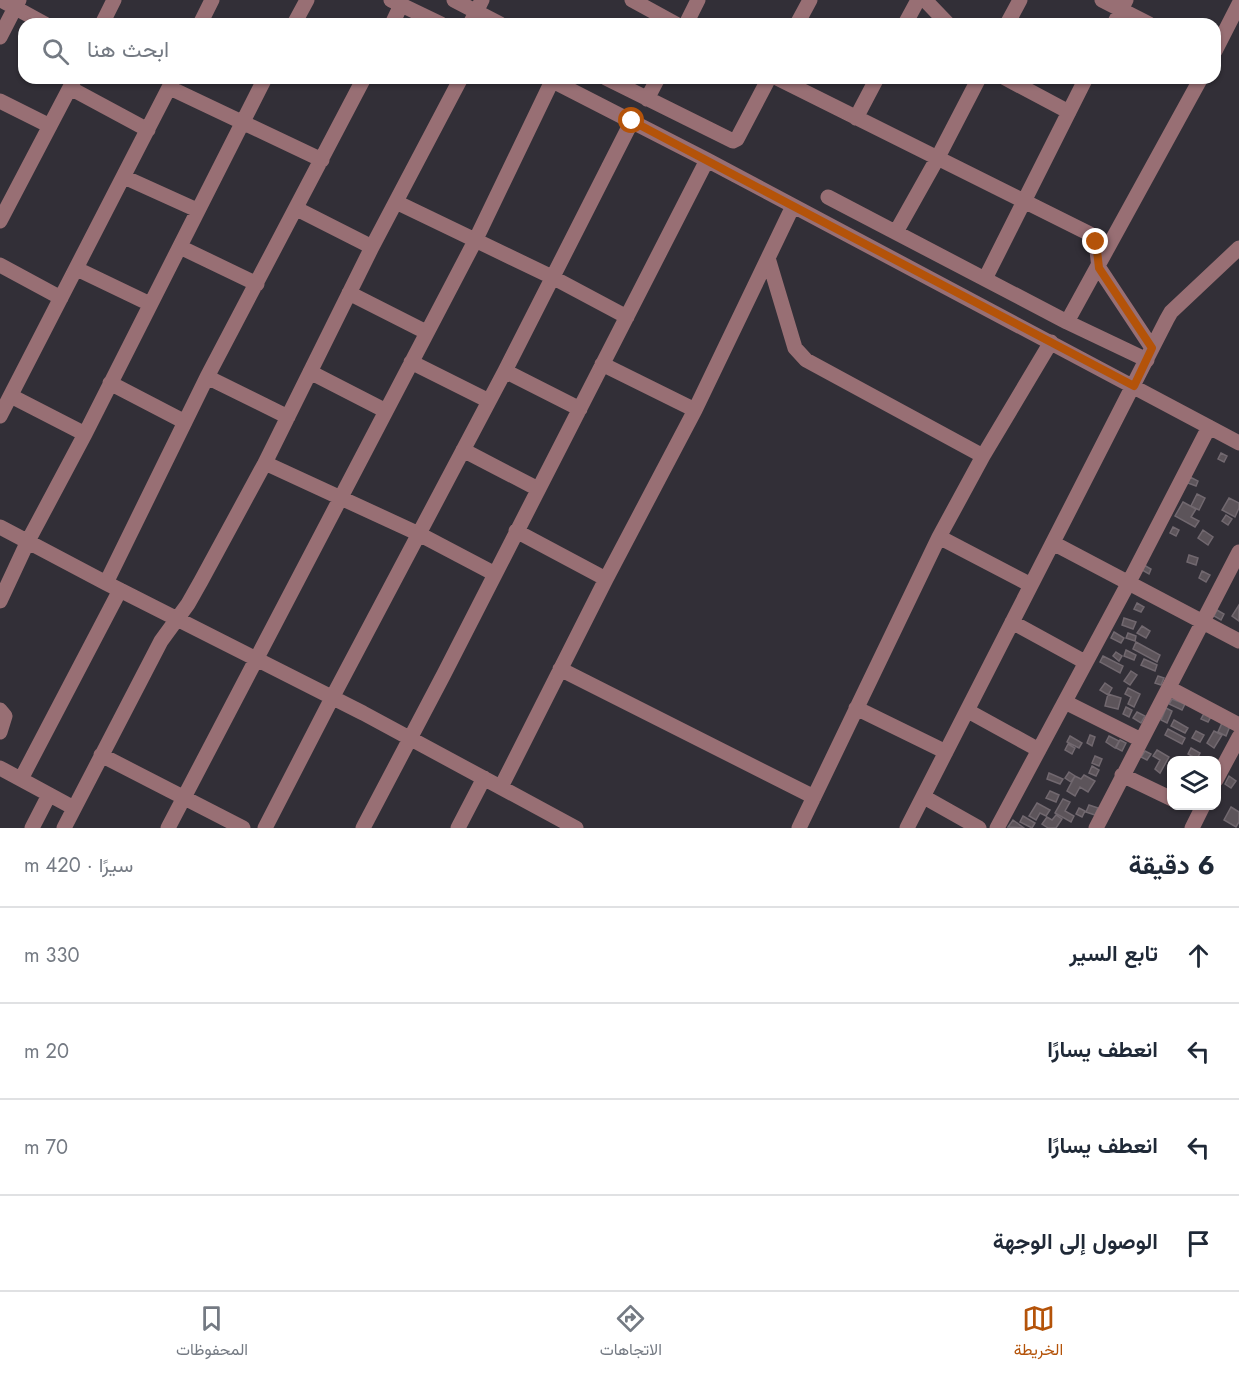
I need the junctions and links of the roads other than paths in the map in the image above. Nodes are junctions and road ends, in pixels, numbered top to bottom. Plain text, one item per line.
1 (114, 0) edge
2 (212, 0) edge
3 (307, 0) edge
4 (454, 0) edge
5 (632, 0) edge
6 (698, 0) edge
7 (810, 0) edge
8 (918, 0) edge
9 (925, 0) edge
10 (1020, 0) edge
11 (1102, 0) edge
12 (12, 2) edge
13 (397, 2) edge
14 (1239, 4) edge
15 (1124, 5) edge
16 (476, 12) edge
17 (36, 18) edge
18 (105, 18) edge
19 (203, 18) edge
20 (297, 18) edge
21 (393, 18) edge
22 (429, 18) edge
23 (665, 18) edge
24 (689, 18) edge
25 (800, 18) edge
26 (908, 18) edge
27 (942, 18) edge
28 (1010, 18) edge
29 (1141, 18) edge
30 (0, 38) edge
31 (1221, 39) edge
32 (71, 84) edge
33 (74, 84) edge
34 (171, 84) edge
35 (174, 84) edge
36 (262, 84) edge
37 (361, 84) edge
38 (458, 84) edge
39 (547, 84) edge
40 (559, 84) edge
41 (618, 84) edge
42 (655, 84) edge
43 (766, 84) edge
44 (789, 84) edge
45 (874, 84) edge
46 (976, 84) edge
47 (1016, 84) edge
48 (1083, 84) edge
49 (1198, 84) edge
50 (647, 99) junction
51 (0, 101) edge
52 (1069, 112) junction
53 (856, 118) junction
54 (632, 121) junction
55 (241, 122) junction
56 (50, 126) junction
57 (148, 130) junction
58 (937, 159) junction
59 (322, 160) junction
60 (707, 160) junction
61 (123, 177) junction
62 (828, 197) dead end
63 (1023, 201) junction
64 (396, 202) junction
65 (793, 206) junction
66 (297, 208) junction
67 (197, 210) junction
68 (1, 216) edge
69 (896, 232) junction
70 (476, 240) junction
71 (180, 247) junction
72 (372, 247) junction
73 (1239, 248) edge
74 (768, 258) junction
75 (0, 265) edge
76 (1099, 268) junction
77 (77, 269) junction
78 (552, 278) junction
79 (985, 279) junction
80 (257, 284) junction
81 (349, 293) junction
82 (61, 298) junction
83 (150, 304) junction
84 (627, 317) junction
85 (1067, 322) junction
86 (426, 332) junction
87 (1051, 342) junction
88 (1150, 354) junction
89 (411, 362) junction
90 (602, 364) junction
91 (505, 371) junction
92 (310, 372) junction
93 (207, 377) junction
94 (110, 383) junction
95 (1134, 386) junction
96 (11, 396) junction
97 (489, 401) junction
98 (580, 409) junction
99 (695, 410) junction
100 (386, 411) junction
101 (0, 416) edge
102 (288, 417) junction
103 (185, 422) junction
104 (1209, 427) junction
105 (84, 434) junction
106 (1239, 443) edge
107 (463, 450) junction
108 (983, 456) junction
109 (265, 463) junction
110 (538, 489) junction
111 (340, 497) junction
112 (0, 526) edge
113 (516, 531) junction
114 (418, 534) junction
115 (939, 537) junction
116 (28, 541) junction
117 (1053, 543) junction
118 (1239, 552) edge
119 (495, 574) junction
120 (606, 579) junction
121 (1129, 582) junction
122 (1031, 585) junction
123 (113, 586) junction
124 (0, 601) edge
125 (176, 618) junction
126 (1204, 621) junction
127 (1012, 622) junction
128 (1239, 641) edge
129 (256, 659) junction
130 (1085, 662) junction
131 (560, 669) junction
132 (1169, 688) junction
133 (332, 698) junction
134 (1065, 702) junction
135 (856, 708) junction
136 (0, 710) edge
137 (968, 711) junction
138 (1239, 725) edge
139 (0, 732) edge
140 (1239, 737) edge
141 (411, 739) junction
142 (1141, 740) junction
143 (1039, 750) junction
144 (946, 752) junction
145 (102, 755) junction
146 (0, 768) edge
147 (1221, 771) edge
148 (1122, 775) junction
149 (484, 778) junction
150 (21, 779) junction
151 (501, 787) junction
152 (49, 795) junction
153 (184, 797) junction
154 (814, 797) junction
155 (924, 797) junction
156 (1167, 797) edge
157 (74, 808) junction
158 (1201, 810) edge
159 (32, 828) edge
160 (64, 828) edge
161 (168, 828) edge
162 (243, 828) edge
163 (265, 828) edge
164 (363, 828) edge
165 (458, 828) edge
166 (574, 828) edge
167 (799, 828) edge
168 (907, 828) edge
169 (980, 828) edge
170 (997, 828) edge
171 (1096, 828) edge
172 (1192, 828) edge

1 - 18 street
2 - 19 street
3 - 20 street
4 - 16 street
5 - 23 street
6 - 24 street
7 - 25 street
8 - 26 street
9 - 27 street
10 - 28 street
11 - 15 street
12 - 17 street
12 - 30 street
13 - 21 street
13 - 22 street
14 - 31 street
15 - 29 street
32 - 56 street
33 - 57 street
34 - 57 street
35 - 55 street
36 - 55 street
37 - 59 street
38 - 64 street
39 - 70 street
40 - 54 street
41 - 50 street
42 - 50 street
43 - 50 street
44 - 53 street
45 - 53 street
46 - 58 street
47 - 52 street
48 - 52 street
49 - 76 street
51 - 56 street
52 - 63 street
53 - 58 street
54 - 60 street
54 - 78 street
55 - 59 street
55 - 67 street
56 - 68 street
57 - 61 street
58 - 63 street
58 - 69 street
59 - 66 street
60 - 65 street
60 - 84 street
61 - 67 street
61 - 77 street
62 - 69 street
63 - 76 street
63 - 79 street
64 - 70 street
64 - 72 street
65 - 74 street
65 - 87 street
66 - 72 street
66 - 80 street
67 - 71 street
69 - 79 street
70 - 78 street
70 - 86 street
71 - 80 street
71 - 83 street
72 - 81 street
73 - 88 street
74 - 99 street
74 - 108 street
75 - 82 street
76 - 85 street
76 - 88 street
77 - 82 street
77 - 83 street
78 - 84 street
78 - 91 street
79 - 85 street
80 - 93 street
81 - 86 street
81 - 92 street
82 - 96 street
83 - 94 street
84 - 90 street
85 - 88 street
86 - 89 street
87 - 95 street
87 - 108 street
88 - 95 street
89 - 97 street
89 - 100 street
90 - 98 street
90 - 99 street
91 - 97 street
91 - 98 street
92 - 100 street
92 - 102 street
93 - 102 street
93 - 103 street
94 - 103 street
94 - 105 street
95 - 104 street
95 - 117 street
96 - 101 street
96 - 105 street
97 - 107 street
98 - 110 street
99 - 120 street
100 - 111 street
102 - 109 street
103 - 123 street
104 - 106 street
104 - 121 street
105 - 116 street
107 - 110 street
107 - 114 street
108 - 115 street
109 - 111 street
109 - 125 street
110 - 113 street
111 - 114 street
111 - 129 street
112 - 116 street
113 - 119 street
113 - 120 street
114 - 119 street
114 - 133 street
115 - 122 street
115 - 135 street
116 - 123 street
116 - 124 street
117 - 121 street
117 - 122 street
118 - 126 street
119 - 141 street
120 - 131 street
121 - 126 street
121 - 130 street
122 - 127 street
123 - 125 street
123 - 150 street
125 - 129 street
125 - 145 street
126 - 128 street
126 - 132 street
127 - 130 street
127 - 137 street
129 - 133 street
129 - 153 street
130 - 134 street
131 - 151 street
131 - 154 street
132 - 138 street
132 - 142 street
133 - 141 street
133 - 163 street
134 - 142 street
134 - 143 street
135 - 144 street
135 - 154 street
136 - 139 street
137 - 143 street
137 - 144 street
140 - 147 street
141 - 149 street
141 - 164 street
142 - 148 street
143 - 170 street
144 - 155 street
145 - 153 street
145 - 157 street
146 - 150 street
148 - 156 street
148 - 171 street
149 - 151 street
149 - 165 street
150 - 152 street
151 - 166 street
152 - 157 street
152 - 159 street
153 - 161 street
153 - 162 street
154 - 167 street
155 - 168 street
155 - 169 street
157 - 160 street
158 - 172 street

